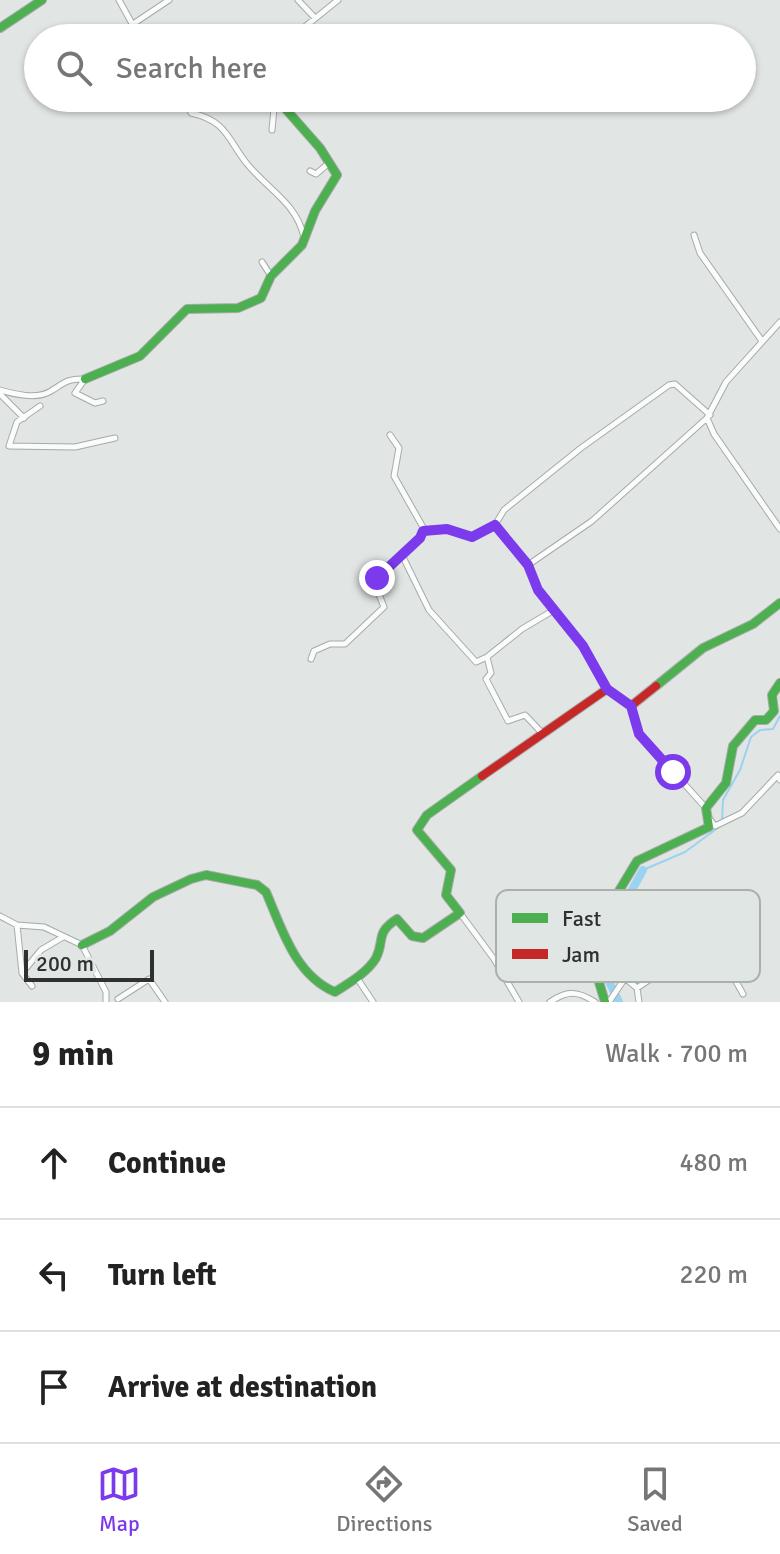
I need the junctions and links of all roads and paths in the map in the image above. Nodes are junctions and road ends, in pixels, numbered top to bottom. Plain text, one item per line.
1 (42, 0) edge
2 (119, 0) edge
3 (169, 0) edge
4 (298, 0) edge
5 (338, 0) edge
6 (315, 18) junction
7 (133, 24) joint
8 (308, 24) edge
9 (0, 28) edge
10 (191, 112) edge
11 (274, 112) edge
12 (287, 112) edge
13 (272, 130) dead end
14 (329, 163) junction
15 (310, 171) dead end
16 (694, 235) dead end
17 (305, 238) junction
18 (262, 262) dead end
19 (271, 276) junction
20 (780, 322) edge
21 (762, 341) junction
22 (85, 379) junction
23 (0, 392) edge
24 (103, 401) dead end
25 (40, 406) dead end
26 (708, 416) junction
27 (24, 418) junction
28 (390, 435) dead end
29 (115, 438) dead end
30 (495, 525) junction
31 (780, 529) edge
32 (423, 531) junction
33 (402, 555) junction
34 (528, 565) junction
35 (780, 603) edge
36 (554, 609) junction
37 (487, 657) junction
38 (311, 659) dead end
39 (780, 683) edge
40 (607, 689) junction
41 (631, 706) junction
42 (543, 734) junction
43 (780, 780) edge
44 (707, 812) junction
45 (620, 890) edge
46 (460, 913) junction
47 (0, 916) edge
48 (17, 925) junction
49 (64, 936) junction
50 (82, 945) junction
51 (496, 962) edge
52 (22, 973) junction
53 (357, 978) junction
54 (507, 982) edge
55 (600, 982) edge
56 (622, 982) edge
57 (630, 982) edge
58 (646, 982) edge
59 (736, 982) edge
60 (32, 986) dead end
61 (637, 988) junction
62 (105, 990) junction
63 (743, 994) dead end
64 (119, 1000) edge
65 (106, 1002) edge
66 (165, 1002) edge
67 (373, 1002) edge
68 (519, 1002) edge
69 (550, 1002) edge
70 (595, 1002) edge
71 (607, 1002) edge
72 (639, 1002) edge

1 - 9 street
2 - 7 street
3 - 7 street
4 - 6 street
5 - 6 street
6 - 8 street
10 - 17 street
11 - 13 street
12 - 14 street
14 - 15 street
14 - 17 street
16 - 21 street
17 - 19 street
18 - 19 street
19 - 22 street
20 - 21 street
21 - 26 street
22 - 23 street
22 - 24 street
23 - 27 street
25 - 27 street
26 - 30 street
26 - 31 street
26 - 34 street
27 - 29 street
28 - 32 street
30 - 32 street
30 - 34 street
32 - 33 street
33 - 37 street
33 - 38 street
34 - 36 street
35 - 41 street
36 - 37 street
36 - 40 street
37 - 42 street
39 - 44 street
40 - 41 street
40 - 42 street
41 - 44 street
42 - 46 street
43 - 44 street
44 - 45 street
46 - 51 street
46 - 53 street
47 - 48 street
48 - 49 street
48 - 52 street
49 - 50 street
49 - 52 street
50 - 53 street
50 - 62 street
52 - 60 street
53 - 67 street
54 - 68 street
55 - 71 street
56 - 71 street
57 - 61 street
58 - 61 street
59 - 63 street
61 - 72 street
62 - 64 street
62 - 65 street
64 - 66 street
69 - 70 street

